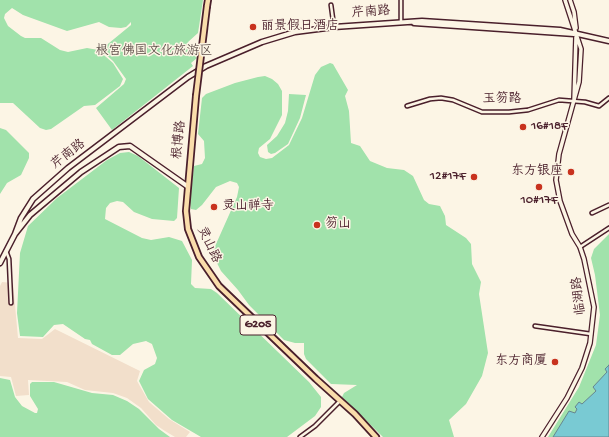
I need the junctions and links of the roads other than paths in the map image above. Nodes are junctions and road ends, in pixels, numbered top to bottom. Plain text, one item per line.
1 (208, 0) edge
2 (401, 0) edge
3 (565, 0) edge
4 (570, 0) edge
5 (331, 5) dead end
6 (401, 21) junction
7 (334, 27) junction
8 (577, 34) junction
9 (609, 41) edge
10 (609, 98) edge
11 (574, 101) junction
12 (407, 106) dead end
13 (187, 186) junction
14 (609, 205) edge
15 (592, 214) dead end
16 (609, 228) edge
17 (15, 234) junction
18 (580, 247) junction
19 (6, 251) junction
20 (0, 263) edge
21 (11, 303) dead end
22 (535, 326) dead end
23 (591, 334) junction
24 (340, 400) junction
25 (300, 437) edge
26 (376, 437) edge
27 (542, 437) edge

1 - 13 highway, 根博路 / G205, bridge
2 - 6 street
3 - 8 street
4 - 8 street
5 - 7 street
6 - 7 main road, 芹南路
6 - 8 main road, 芹南路
7 - 17 main road, 芹南路
8 - 9 main road, 芹南路
8 - 11 street
8 - 11 street, 临湖路
10 - 11 street, 玉笏路
11 - 12 street, 玉笏路
11 - 18 street, 临湖路
13 - 17 main road
13 - 24 highway, 灵山路 / G205
14 - 15 street
16 - 18 street
17 - 19 main road
18 - 23 street, 临湖路
19 - 20 main road
19 - 21 street
22 - 23 street
23 - 27 street, 临湖路
24 - 25 street
24 - 26 highway, 灵山路 / G205

